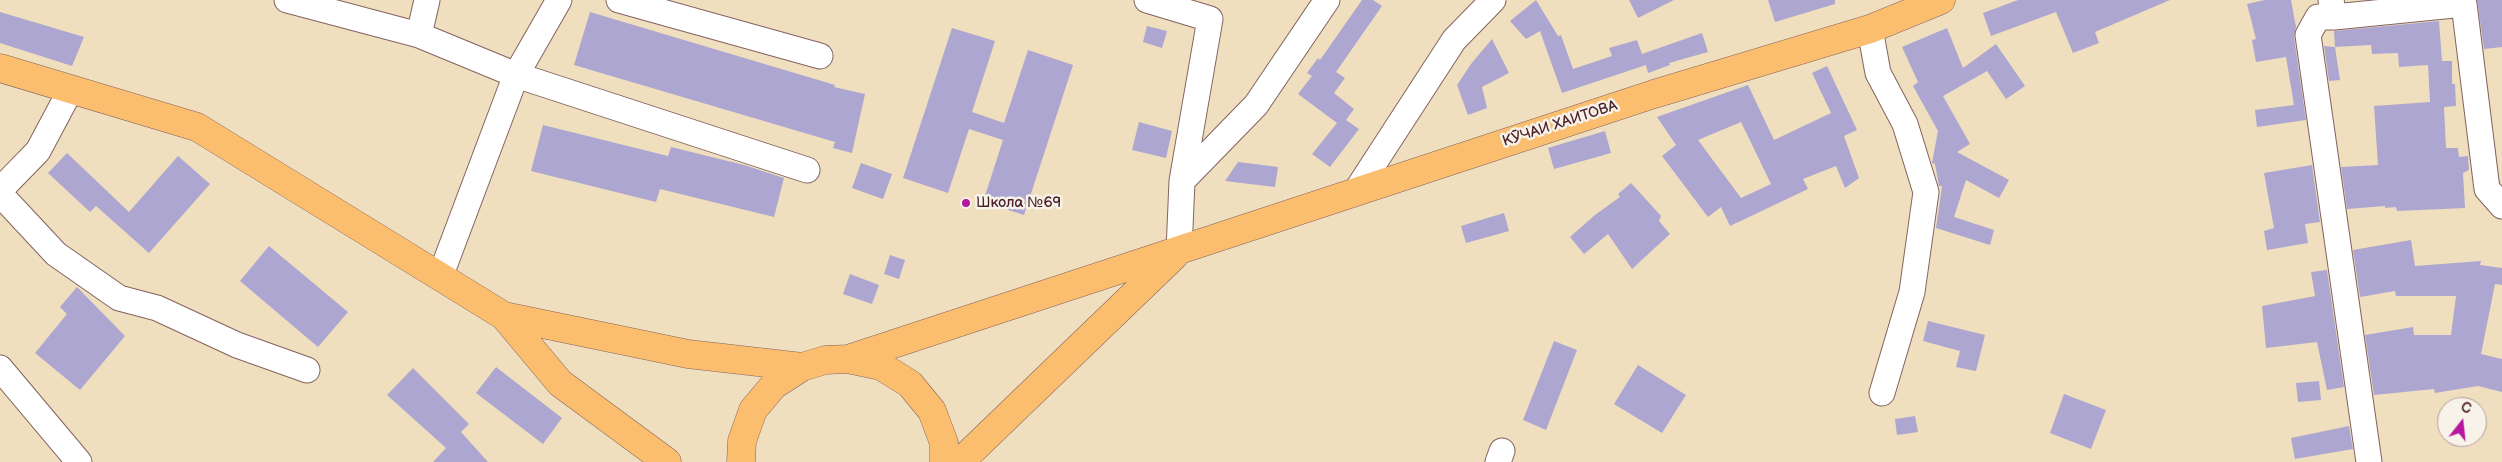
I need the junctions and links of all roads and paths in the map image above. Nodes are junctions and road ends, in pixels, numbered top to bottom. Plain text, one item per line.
1 (287, 0) edge
2 (427, 0) edge
3 (559, 0) edge
4 (620, 0) edge
5 (1147, 0) edge
6 (1327, 0) edge
7 (1493, 0) edge
8 (1941, 0) edge
9 (2332, 8) edge
10 (1870, 29) junction
11 (419, 35) junction
12 (820, 56) dead end
13 (0, 68) edge
14 (516, 75) junction
15 (71, 89) junction
16 (807, 170) dead end
17 (1182, 181) junction
18 (0, 190) edge
19 (1356, 191) junction
20 (0, 194) edge
21 (2502, 206) edge
22 (1179, 251) junction
23 (440, 277) junction
24 (504, 316) junction
25 (848, 359) junction
26 (802, 367) junction
27 (0, 368) edge
28 (307, 370) dead end
29 (1882, 393) dead end
30 (79, 462) edge
31 (667, 462) edge
32 (741, 462) edge
33 (944, 462) edge
34 (960, 462) edge
35 (2369, 462) edge

1 - 11 street
2 - 11 street
3 - 14 street
4 - 12 street
5 - 17 street
6 - 17 street
7 - 19 street
8 - 10 main road, КӮЧАИ ХАИТОВА
9 - 21 street
9 - 35 street
10 - 19 main road, КӮЧАИ ХАИТОВА
10 - 29 street
11 - 14 street
13 - 15 main road
14 - 16 street
14 - 23 street
15 - 18 street
15 - 23 main road
17 - 22 street
19 - 22 main road, КӮЧАИ ХАИТОВА
20 - 28 street
22 - 25 main road, КӮЧАИ ХАИТОВА
22 - 34 main road
23 - 24 main road
24 - 26 main road
24 - 31 main road
25 - 26 main road
25 - 33 main road
26 - 32 main road
27 - 30 street

